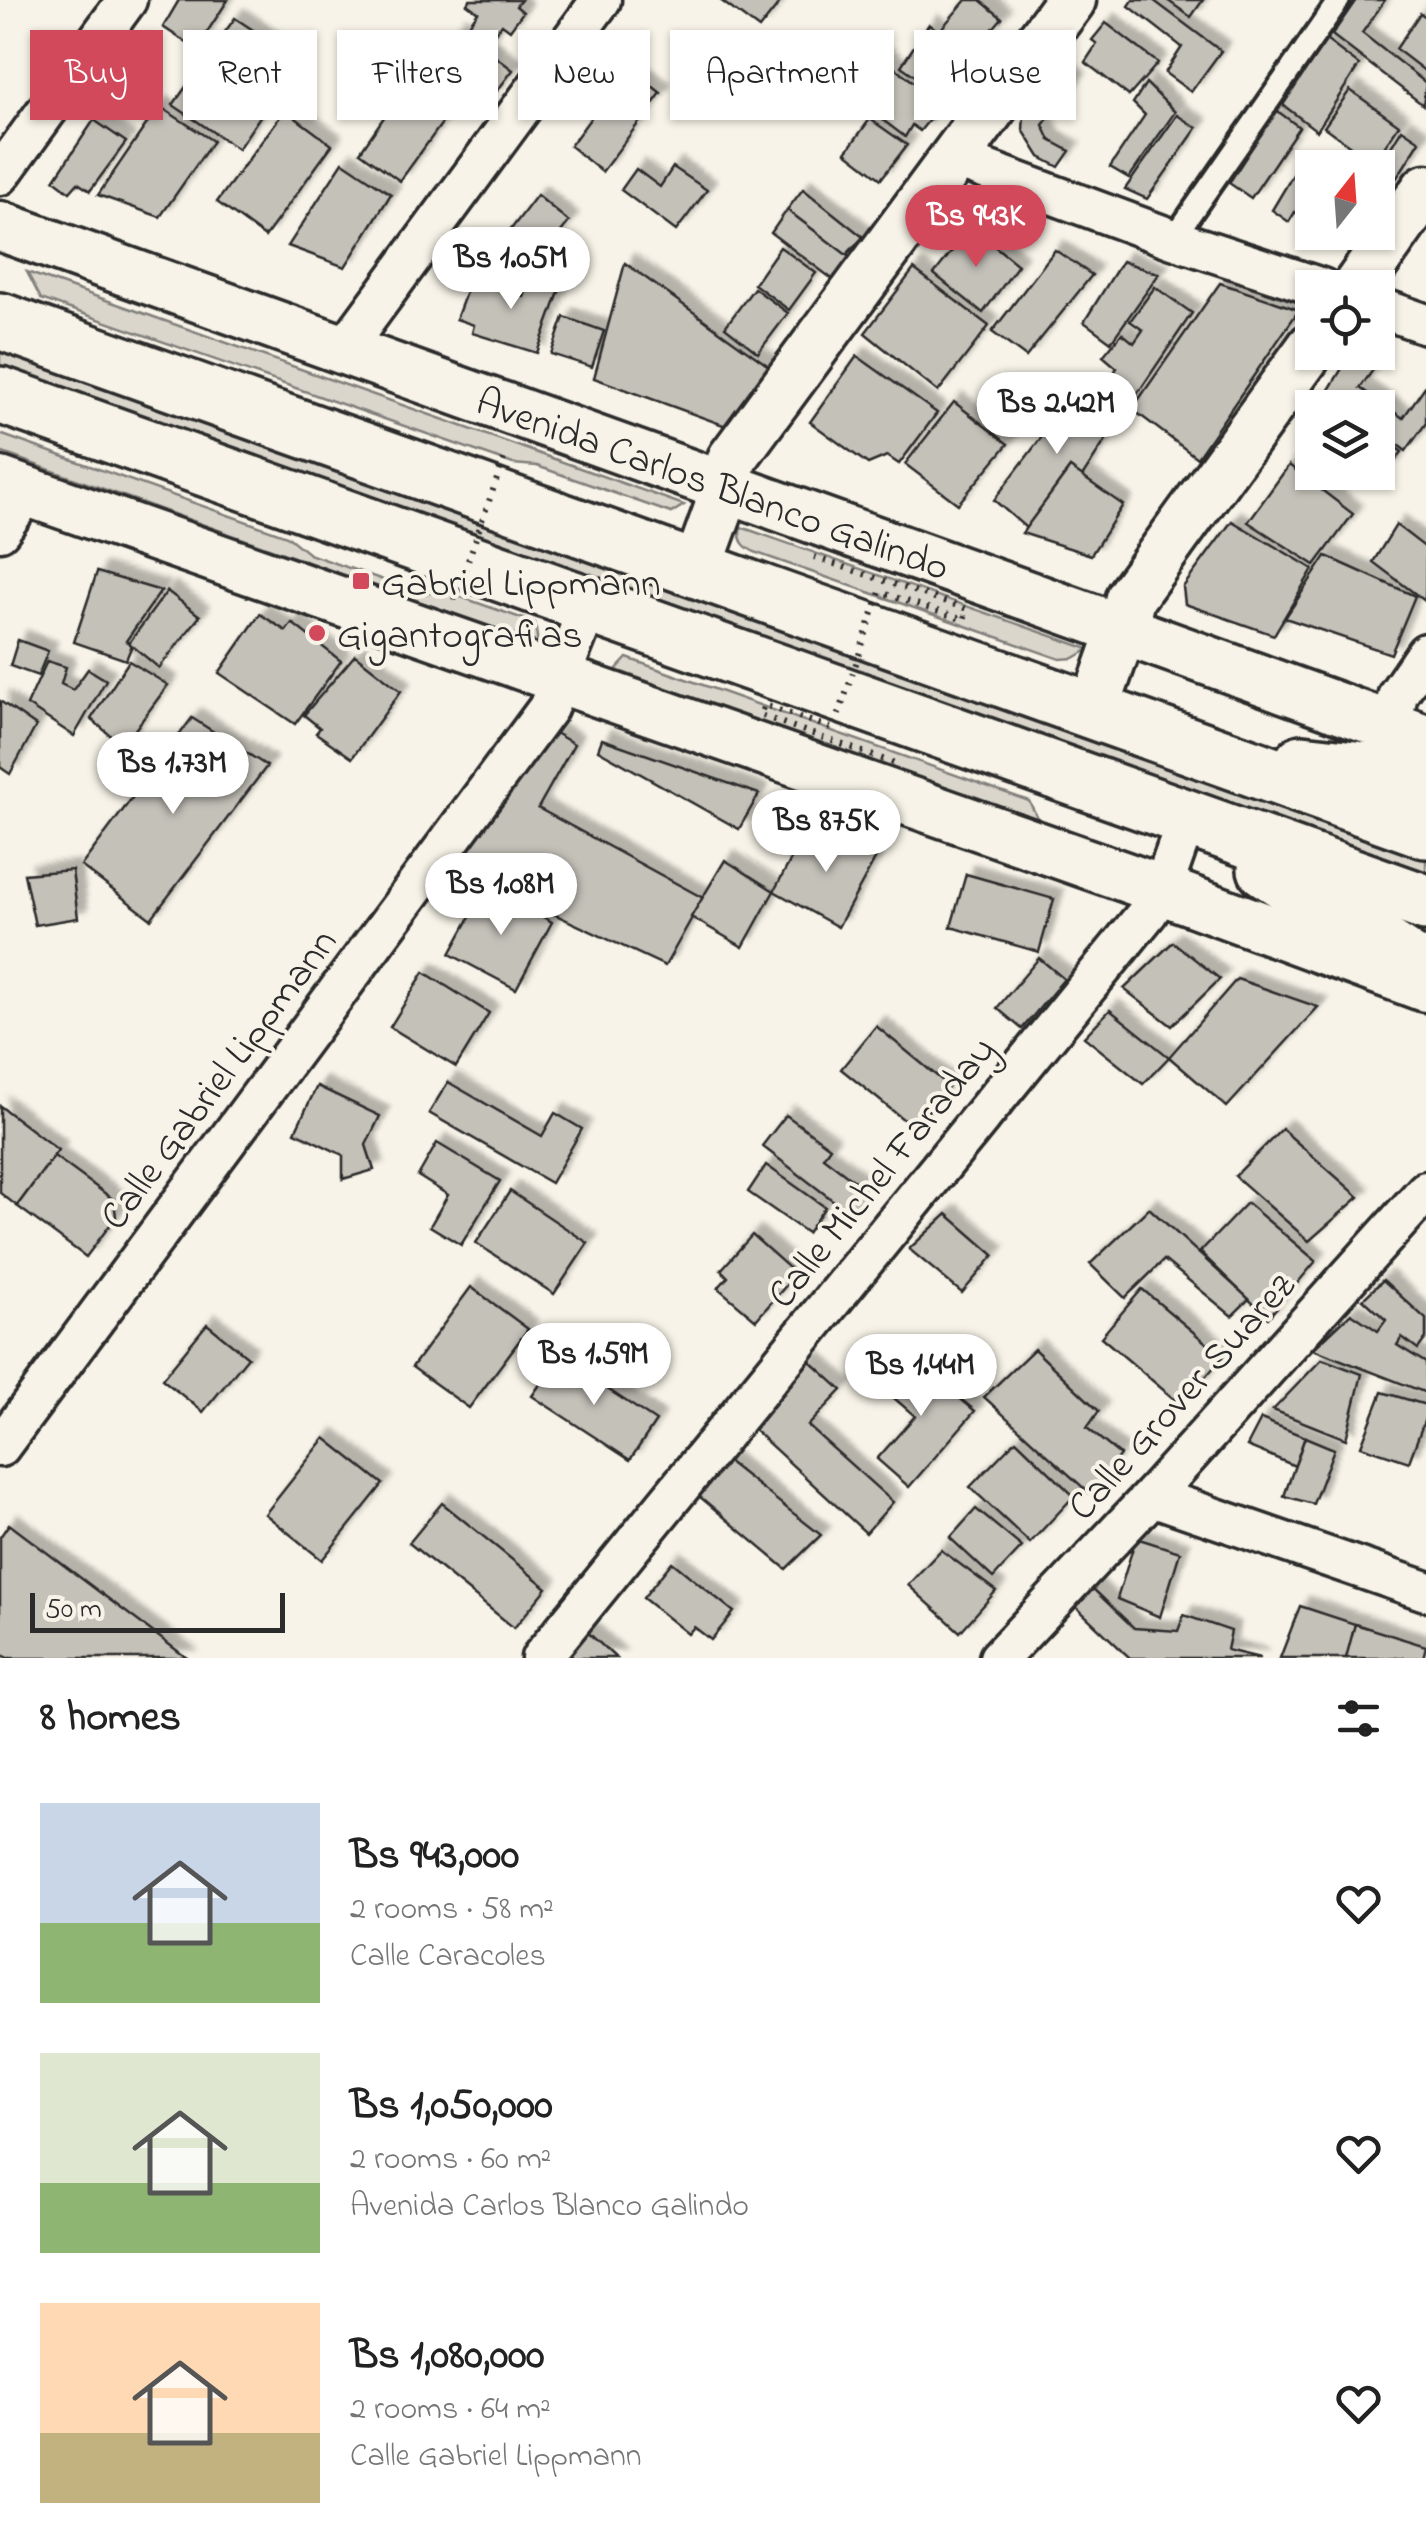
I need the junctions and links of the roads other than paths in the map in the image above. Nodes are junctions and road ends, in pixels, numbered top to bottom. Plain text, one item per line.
1 (127, 0) edge
2 (601, 0) edge
3 (1071, 0) edge
4 (1340, 0) edge
5 (956, 158) junction
6 (0, 174) edge
7 (1426, 188) edge
8 (0, 226) edge
9 (1173, 239) junction
10 (1369, 270) edge
11 (1295, 279) edge
12 (1395, 313) edge
13 (0, 321) edge
14 (1426, 324) edge
15 (342, 352) junction
16 (1296, 370) edge
17 (0, 395) edge
18 (726, 486) junction
19 (14, 487) edge
20 (0, 530) edge
21 (696, 570) junction
22 (589, 605) junction
23 (1127, 613) junction
24 (1426, 653) edge
25 (562, 678) junction
26 (1094, 710) junction
27 (1408, 733) edge
28 (1210, 752) junction
29 (1426, 777) edge
30 (1426, 803) edge
31 (1188, 819) junction
32 (1426, 830) edge
33 (1162, 890) junction
34 (1426, 903) edge
35 (1426, 938) edge
36 (1426, 972) edge
37 (1426, 988) edge
38 (1426, 1191) edge
39 (0, 1447) edge
40 (1152, 1496) junction
41 (1426, 1591) edge
42 (541, 1658) edge
43 (1000, 1658) edge

1 - 6 street
2 - 15 street
3 - 5 street
4 - 9 lane
5 - 9 street
5 - 18 street
7 - 10 street
8 - 15 street, Avenida Carlos Blanco Galindo
9 - 11 street
12 - 14 street
13 - 21 highway
15 - 18 street, Avenida Carlos Blanco Galindo
16 - 23 street
17 - 22 highway
18 - 21 street
18 - 23 street, Avenida Carlos Blanco Galindo
19 - 20 street
19 - 25 street
21 - 26 highway
22 - 25 street, Calle Gabriel Lippmann
22 - 31 highway
23 - 26 street
23 - 27 street, Avenida Carlos Blanco Galindo
24 - 27 street
25 - 33 street
25 - 39 street, Calle Gabriel Lippmann
26 - 28 highway
28 - 29 highway
28 - 30 highway
28 - 32 highway
31 - 33 street, Calle Michel Faraday
31 - 34 highway
31 - 35 highway
31 - 36 highway
33 - 37 street
33 - 42 street, Calle Michel Faraday
38 - 40 street, Calle Grover Suarez
40 - 41 street
40 - 43 street, Calle Grover Suarez

